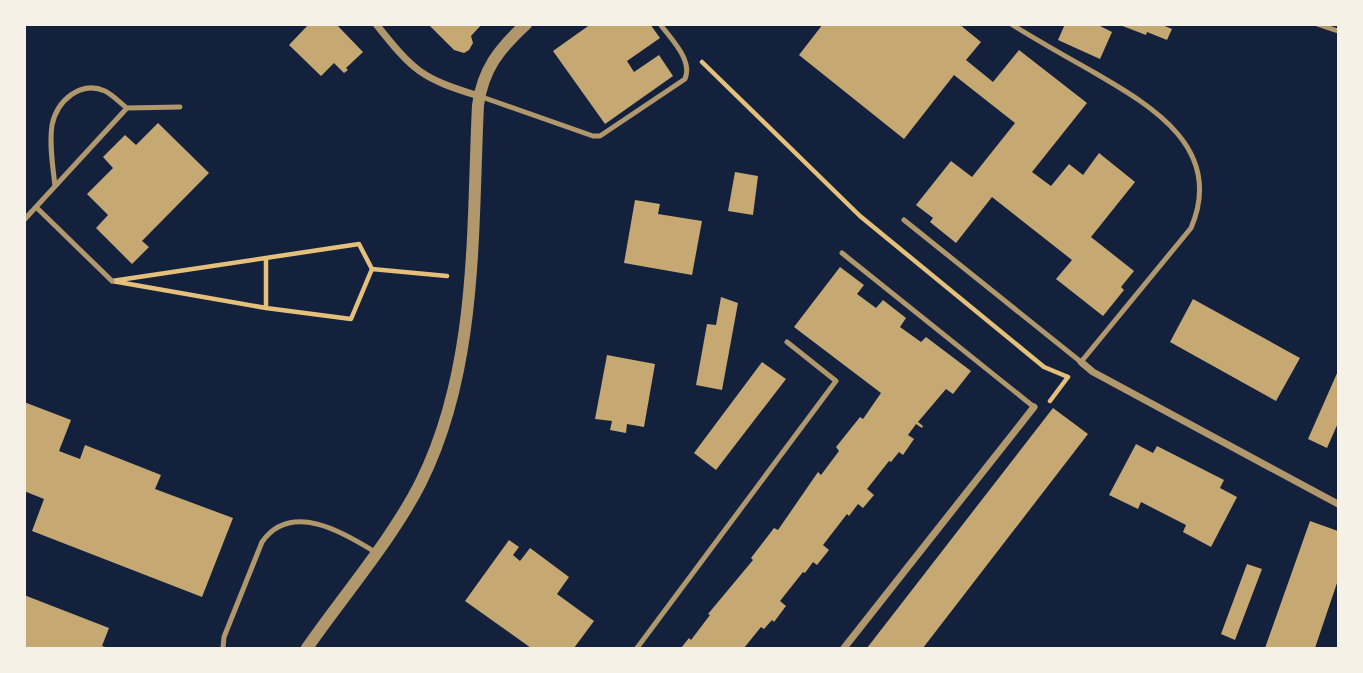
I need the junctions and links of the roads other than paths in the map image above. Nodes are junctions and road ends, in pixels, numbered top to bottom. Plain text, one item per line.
1 (376, 24) edge
2 (526, 24) edge
3 (660, 24) edge
4 (1011, 24) edge
5 (1317, 24) edge
6 (1339, 31) edge
7 (480, 96) junction
8 (180, 107) dead end
9 (127, 108) junction
10 (55, 186) junction
11 (36, 207) junction
12 (24, 220) edge
13 (904, 220) dead end
14 (842, 253) dead end
15 (112, 281) road end
16 (788, 342) dead end
17 (1081, 362) junction
18 (1034, 407) joint
19 (1339, 503) edge
20 (375, 552) junction
21 (223, 649) edge
22 (307, 649) edge
23 (637, 649) edge
24 (844, 649) edge

1 - 7 street
2 - 7 street
3 - 7 lane
4 - 17 lane
5 - 6 lane
7 - 20 street
8 - 9 lane
9 - 10 lane
9 - 10 lane
10 - 11 lane
11 - 12 lane
11 - 15 lane
13 - 17 lane
14 - 18 lane
16 - 23 lane
17 - 19 street
18 - 24 street
20 - 21 lane
20 - 22 street

